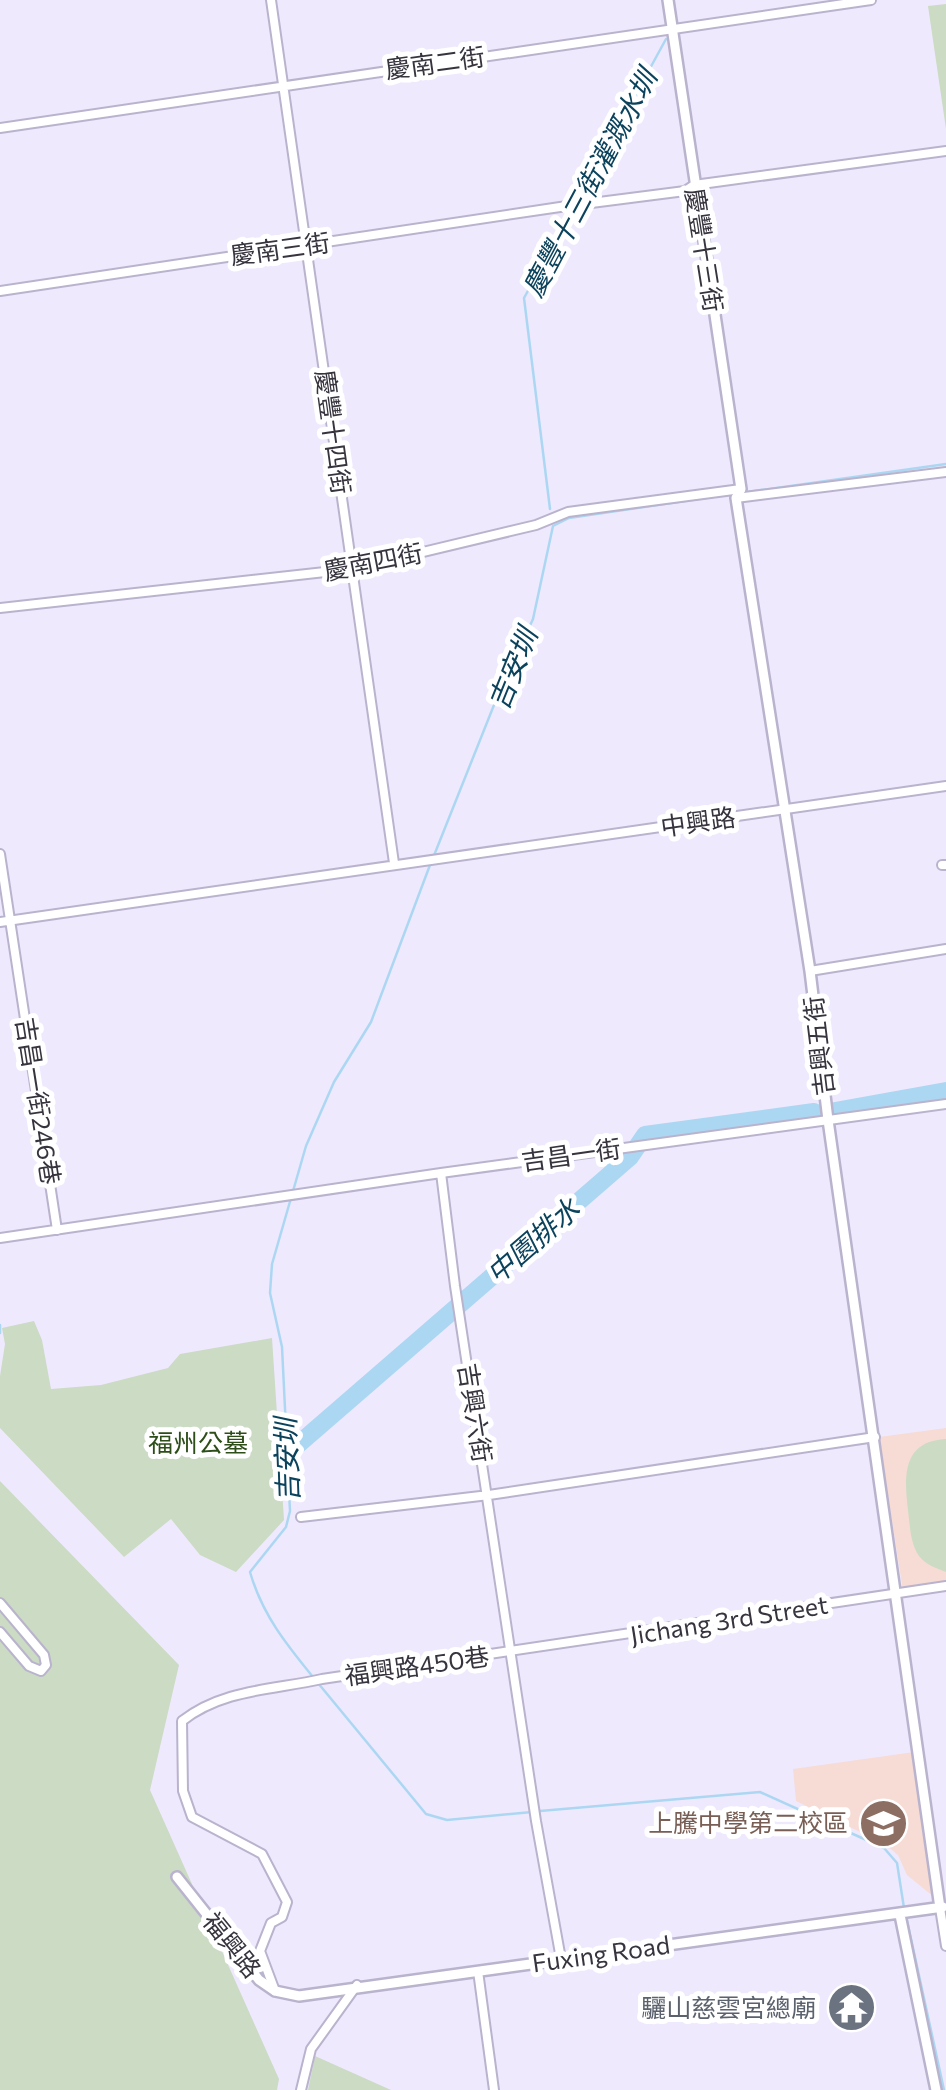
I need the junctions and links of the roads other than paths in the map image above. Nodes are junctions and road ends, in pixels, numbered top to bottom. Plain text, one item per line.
1 (271, 0) edge
2 (668, 0) edge
3 (867, 0) edge
4 (673, 30) junction
5 (285, 84) junction
6 (0, 128) edge
7 (946, 150) edge
8 (694, 185) junction
9 (307, 245) junction
10 (0, 290) edge
11 (946, 472) edge
12 (738, 494) junction
13 (352, 569) junction
14 (0, 608) edge
15 (946, 786) edge
16 (782, 810) junction
17 (0, 854) edge
18 (394, 864) junction
19 (11, 921) junction
20 (0, 922) edge
21 (946, 949) edge
22 (810, 971) junction
23 (946, 1104) edge
24 (828, 1120) junction
25 (441, 1173) junction
26 (57, 1230) junction
27 (0, 1238) edge
28 (874, 1438) junction
29 (488, 1495) junction
30 (301, 1517) dead end
31 (946, 1586) edge
32 (894, 1595) junction
33 (0, 1602) edge
34 (0, 1632) edge
35 (512, 1652) junction
36 (177, 1877) dead end
37 (943, 1907) edge
38 (906, 1914) junction
39 (946, 1946) edge
40 (561, 1959) junction
41 (478, 1972) junction
42 (356, 1986) junction
43 (275, 1991) junction
44 (302, 2090) edge
45 (494, 2090) edge
46 (936, 2090) edge

1 - 5 street, 慶豐十四街
2 - 4 street, 慶豐十三街
3 - 4 street, 慶南二街
4 - 5 street, 慶南二街
4 - 8 street, 慶豐十三街
5 - 6 street, 慶南二街
5 - 9 street, 慶豐十四街
7 - 8 street
8 - 9 street, 慶南三街
8 - 12 street, 慶豐十三街
9 - 10 street, 慶南三街
9 - 13 street, 慶豐十四街
11 - 12 street, 慶南四街
12 - 13 street, 慶南四街
12 - 16 street, 吉興五街
13 - 14 street, 慶南四街
13 - 18 street, 慶豐十四街
15 - 16 street, 中興路
16 - 18 street, 中興路
16 - 22 street, 吉興五街
17 - 19 street, 吉昌一街246巷
18 - 19 street
19 - 20 street
19 - 26 street, 吉昌一街246巷
21 - 22 street
22 - 24 street, 吉興五街
23 - 24 street, 吉昌一街
24 - 25 street, 吉昌一街
24 - 28 street, 吉興五街
25 - 26 street, 吉昌一街
25 - 29 street, 吉興六街
26 - 27 street
28 - 29 street
28 - 32 street, 吉興五街
29 - 30 street
29 - 35 street, 吉興六街
31 - 32 street, Jichang 3rd Street
32 - 35 street, Jichang 3rd Street
32 - 37 street, 吉興五街
33 - 34 street
35 - 40 street, 吉興六街
35 - 43 street, 福興路450巷
36 - 43 street, 福興路
37 - 38 street, Fuxing Road
37 - 39 street
38 - 40 street, Fuxing Road
38 - 46 street
40 - 41 street, Fuxing Road
41 - 42 street, Fuxing Road
41 - 45 street
42 - 43 street, 福興路
42 - 44 street

